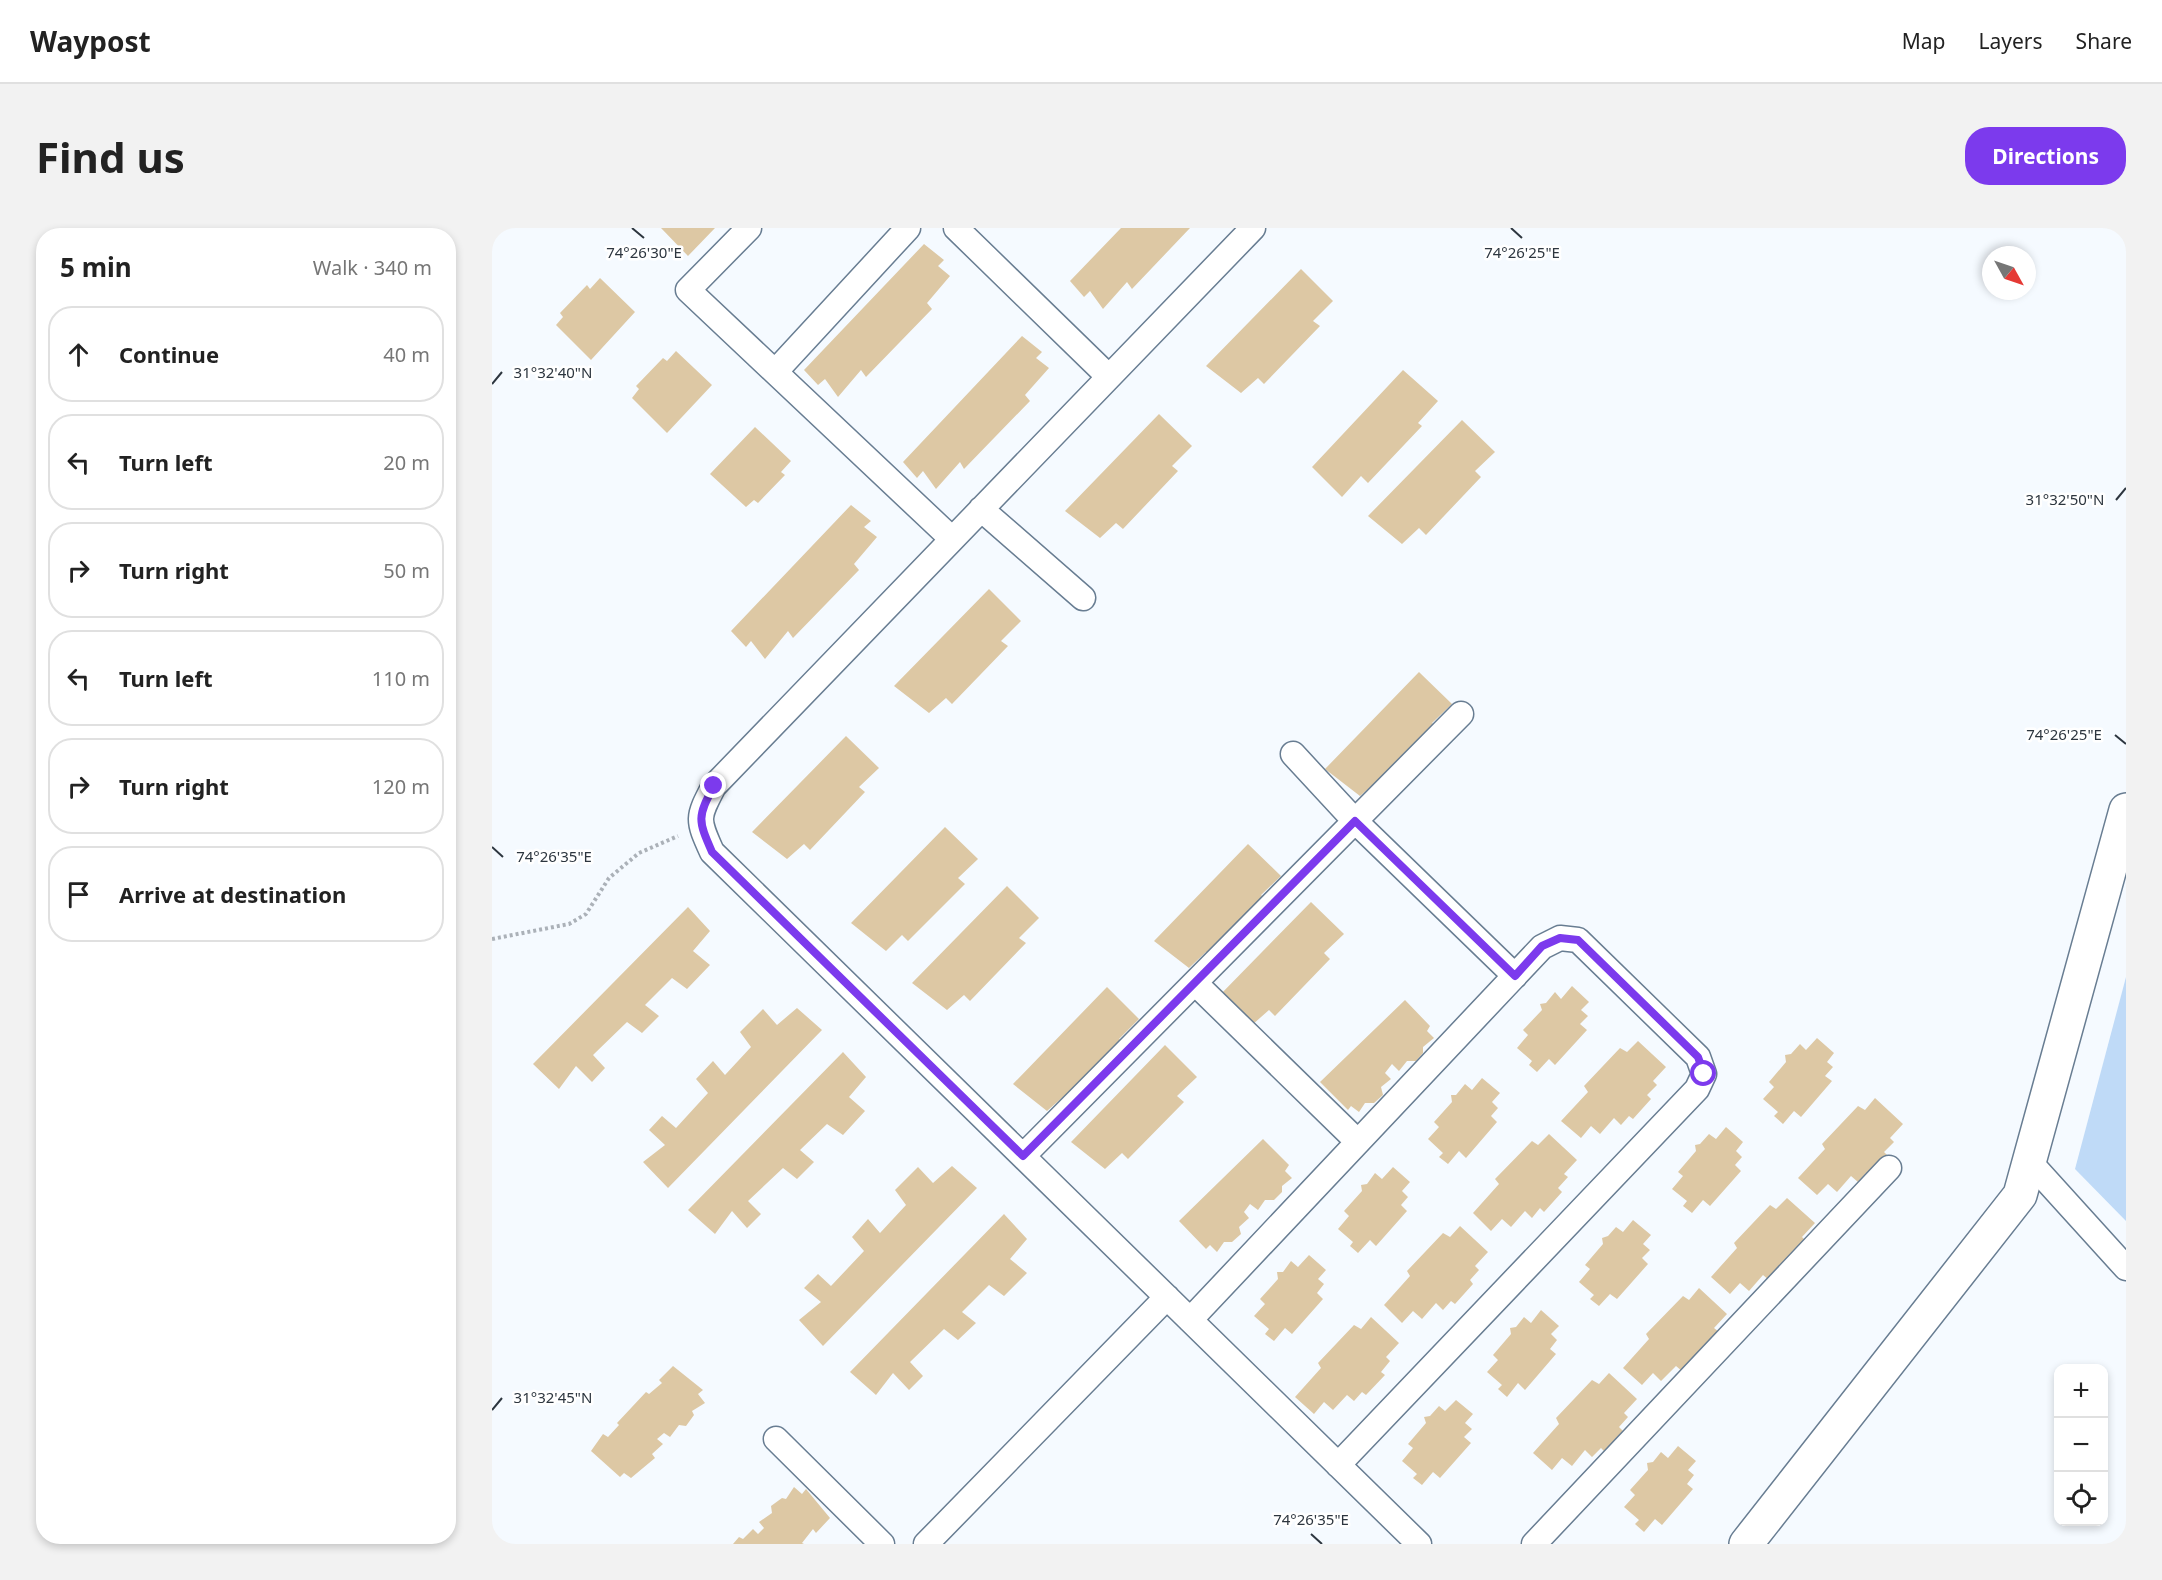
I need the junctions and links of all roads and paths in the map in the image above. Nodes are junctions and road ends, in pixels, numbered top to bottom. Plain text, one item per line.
1 (749, 228) edge
2 (908, 228) edge
3 (956, 228) edge
4 (1253, 228) edge
5 (775, 372) junction
6 (1109, 377) junction
7 (981, 509) junction
8 (952, 539) junction
9 (1083, 598) dead end
10 (1461, 714) dead end
11 (1293, 754) dead end
12 (2126, 810) edge
13 (1355, 821) junction
14 (700, 826) junction
15 (492, 939) edge
16 (1515, 976) junction
17 (1195, 983) junction
18 (1358, 1142) junction
19 (1023, 1156) junction
20 (2029, 1161) junction
21 (1889, 1168) dead end
22 (2126, 1268) edge
23 (1167, 1297) junction
24 (1190, 1320) junction
25 (776, 1439) dead end
26 (1338, 1465) junction
27 (882, 1544) edge
28 (926, 1544) edge
29 (1419, 1544) edge
30 (1534, 1544) edge
31 (1746, 1544) edge

1 - 5 street
2 - 5 street
3 - 6 street
4 - 6 street
5 - 8 street
6 - 7 street
7 - 8 street
7 - 9 street
8 - 14 street
10 - 13 street
11 - 13 street
12 - 20 street
13 - 16 street
13 - 17 street
14 - 15 path
14 - 19 street
16 - 18 street
16 - 26 street
17 - 18 street
17 - 19 street
18 - 24 street
19 - 23 street
20 - 22 street
20 - 31 street
21 - 30 street
23 - 24 street
23 - 28 street
24 - 26 street
25 - 27 street
26 - 29 street

